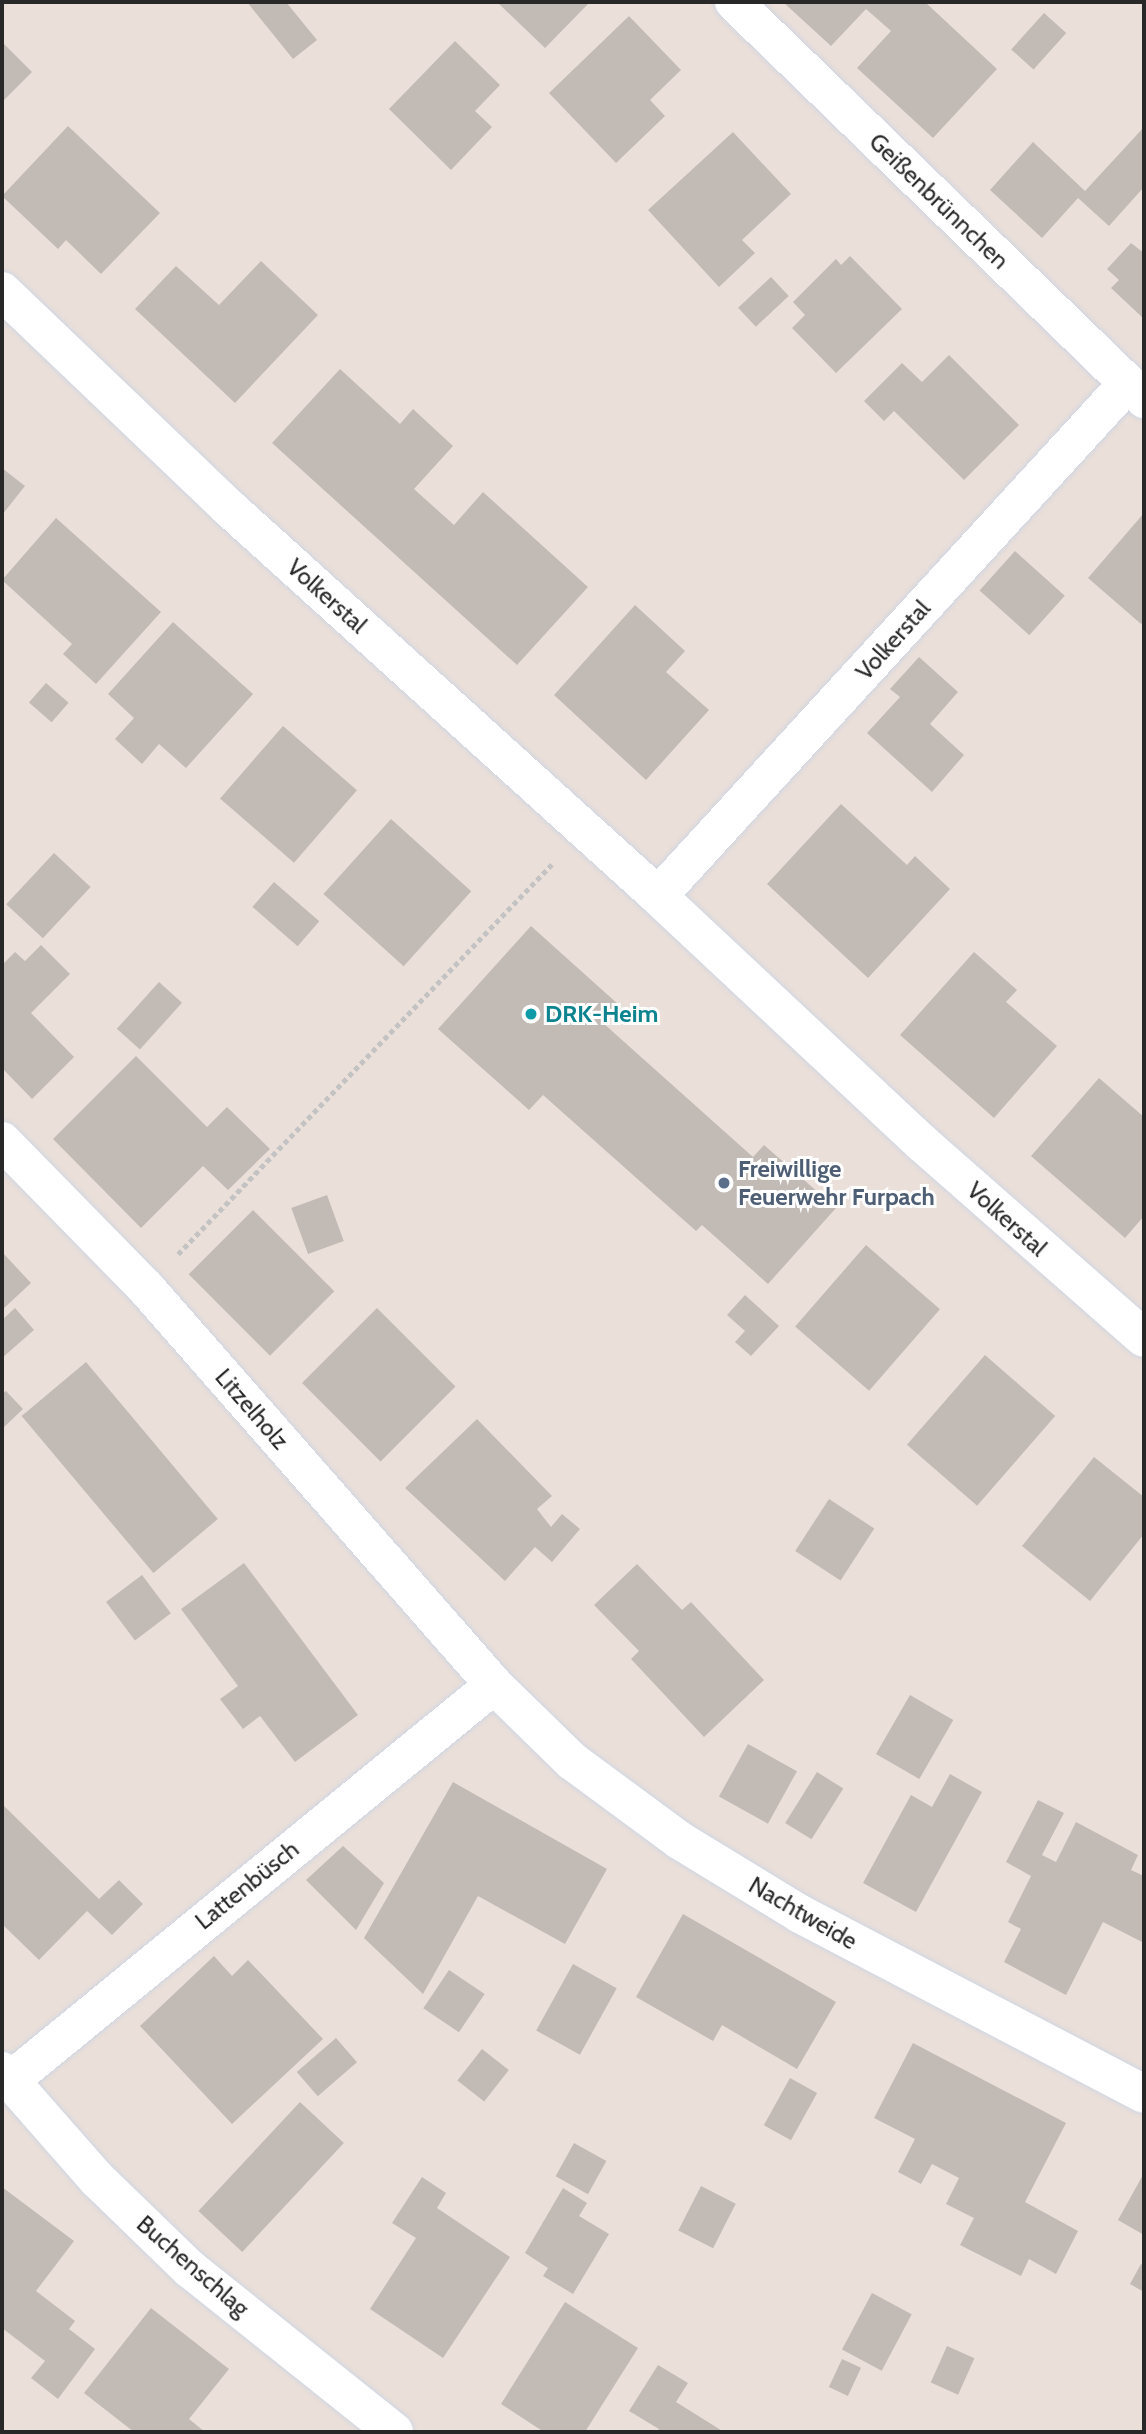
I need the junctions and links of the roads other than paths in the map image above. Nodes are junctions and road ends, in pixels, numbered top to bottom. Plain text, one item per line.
1 (734, 2) edge
2 (2, 291) edge
3 (1136, 391) edge
4 (658, 896) junction
5 (2, 1141) edge
6 (1144, 1338) edge
7 (494, 1685) junction
8 (6, 2075) edge
9 (1144, 2094) edge
10 (394, 2432) edge

1 - 3 street, Geißenbrünnchen
2 - 4 street, Volkerstal
3 - 4 street, Volkerstal
4 - 6 street, Volkerstal
5 - 7 street, Litzelholz
7 - 8 street, Lattenbüsch
7 - 9 street, Nachtweide
8 - 10 street, Buchenschlag

